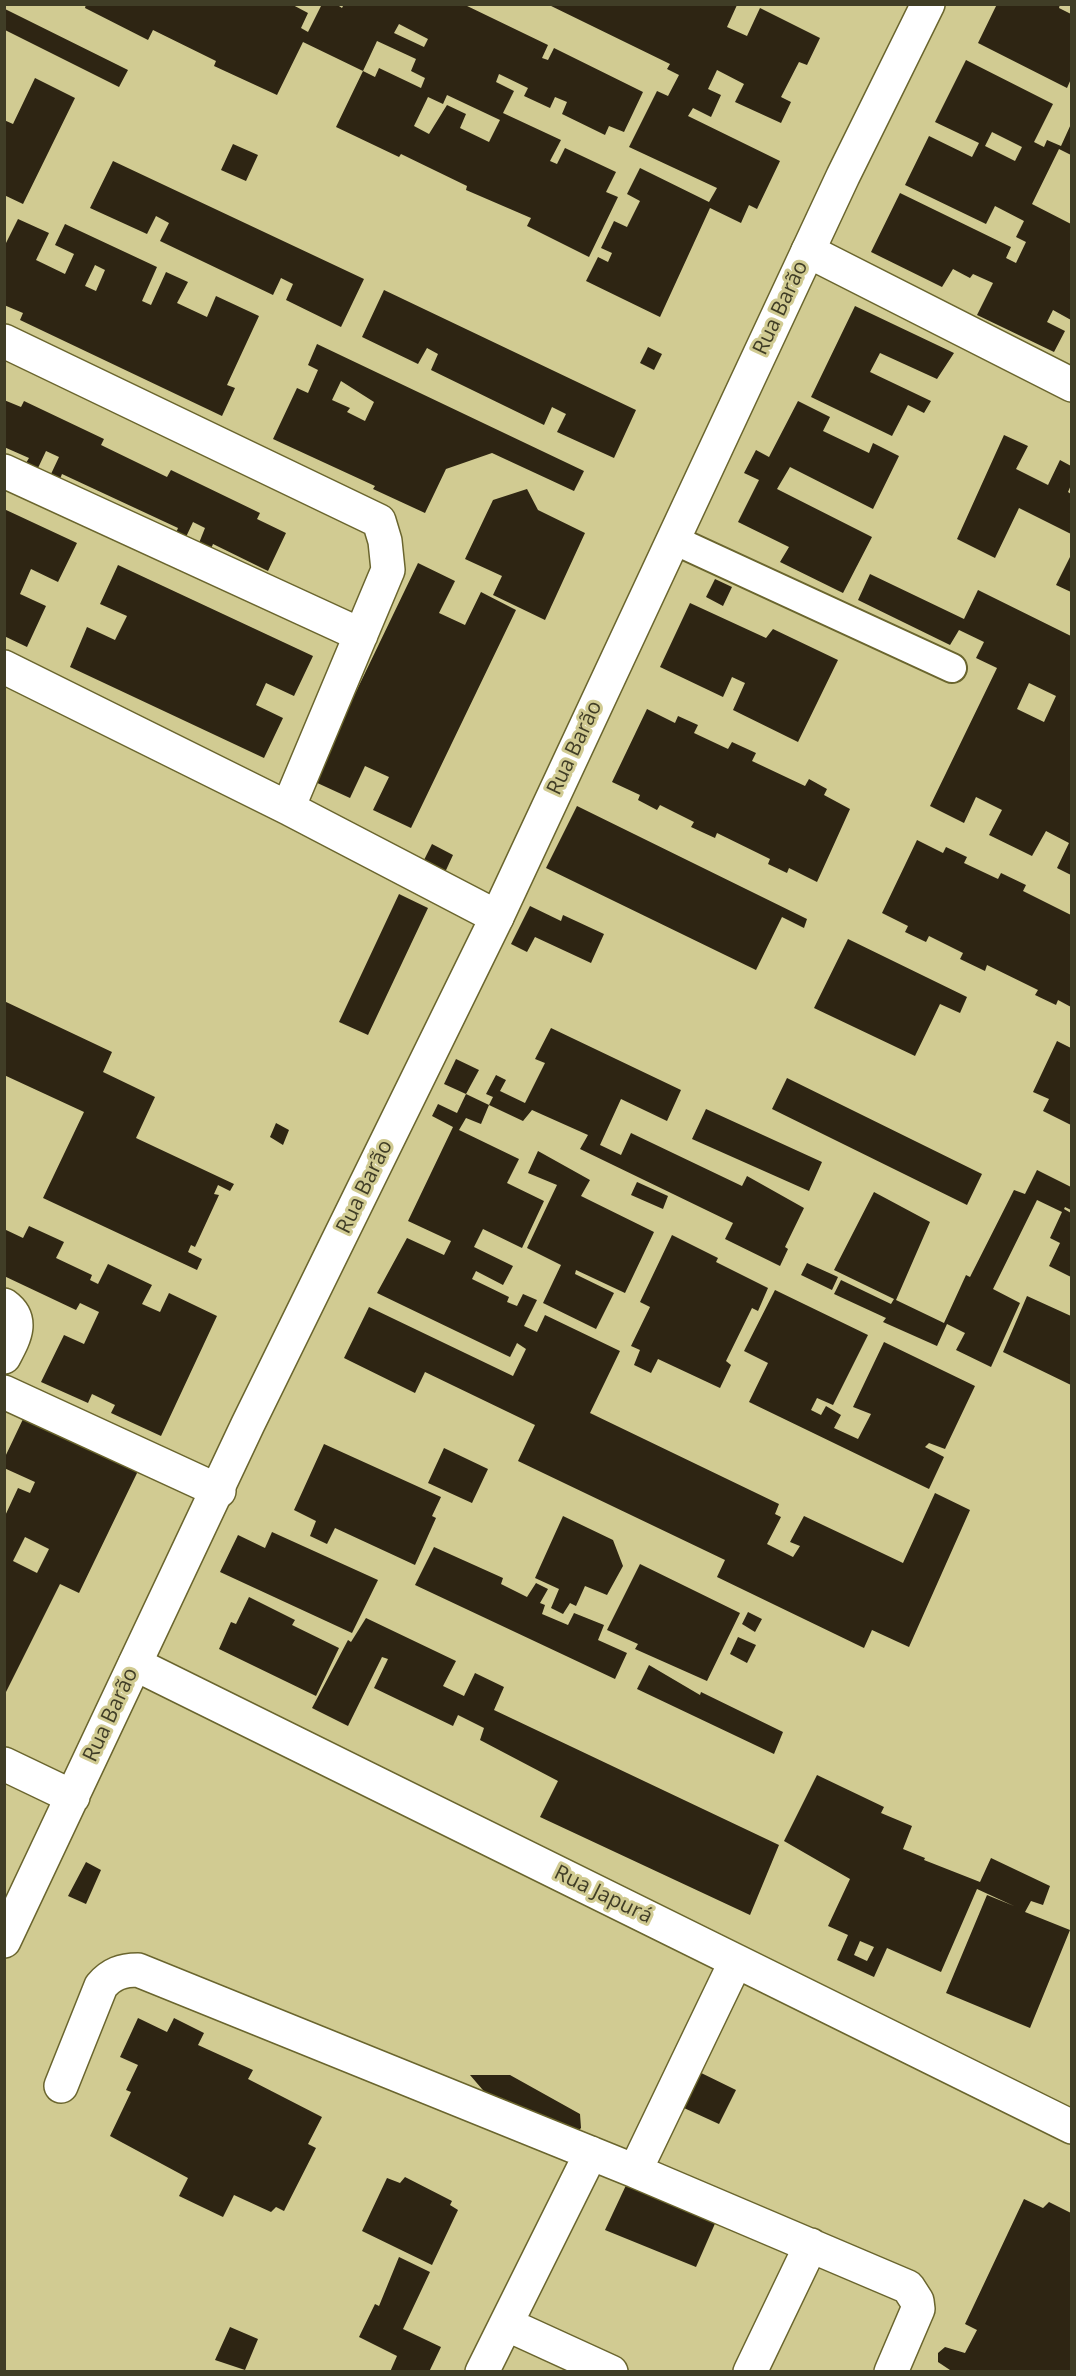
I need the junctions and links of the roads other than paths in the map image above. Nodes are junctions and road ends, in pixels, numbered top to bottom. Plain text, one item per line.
1 (928, 4) edge
2 (808, 252) junction
3 (4, 341) edge
4 (1071, 385) edge
5 (4, 471) edge
6 (672, 539) junction
7 (361, 635) junction
8 (4, 667) edge
9 (952, 668) dead end
10 (288, 808) junction
11 (496, 917) junction
12 (4, 1305) edge
13 (4, 1357) edge
14 (4, 1392) edge
15 (219, 1491) junction
16 (135, 1664) junction
17 (4, 1764) edge
18 (73, 1797) junction
19 (4, 1941) edge
20 (736, 1961) junction
21 (61, 2086) dead end
22 (1071, 2127) edge
23 (591, 2153) junction
24 (635, 2171) junction
25 (811, 2245) junction
26 (506, 2324) junction
27 (482, 2372) edge
28 (611, 2372) edge
29 (750, 2372) edge
30 (891, 2372) edge

1 - 2 street, Rua Barão
2 - 4 street
2 - 6 street, Rua Barão
3 - 7 street
5 - 7 street
6 - 9 lane
6 - 11 street, Rua Barão
7 - 10 street
8 - 10 street
10 - 11 street
11 - 15 street, Rua Barão
12 - 13 street
14 - 15 street
15 - 16 street, Rua Barão
16 - 18 street, Rua Barão
16 - 20 street, Rua Japurá
17 - 18 street
18 - 19 street, Rua Barão
20 - 22 street, Rua Japurá
20 - 24 street
21 - 23 street
23 - 24 street
23 - 26 street
24 - 25 street
25 - 29 street
25 - 30 street
26 - 27 street
26 - 28 street

